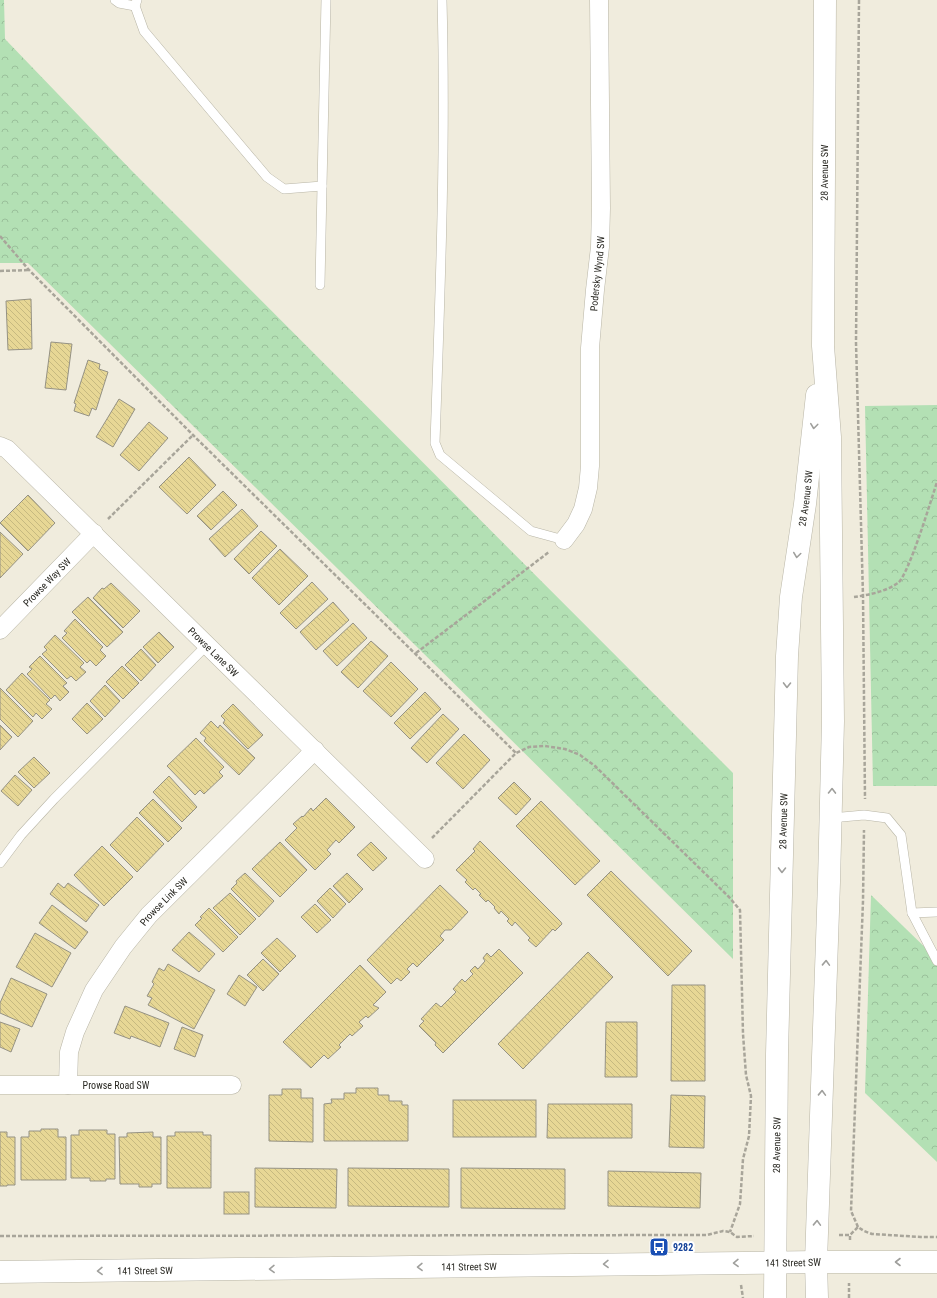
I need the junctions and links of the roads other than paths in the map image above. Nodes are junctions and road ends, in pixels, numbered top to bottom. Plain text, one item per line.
1 (115, 0) edge
2 (326, 0) edge
3 (442, 0) edge
4 (599, 0) edge
5 (825, 0) edge
6 (136, 3) edge
7 (322, 186) junction
8 (320, 285) dead end
9 (823, 346) junction
10 (0, 446) edge
11 (94, 533) junction
12 (564, 540) joint
13 (0, 630) edge
14 (207, 645) junction
15 (315, 750) junction
16 (831, 818) junction
17 (421, 856) road end
18 (0, 863) edge
19 (937, 912) edge
20 (912, 913) junction
21 (937, 961) edge
22 (0, 1085) edge
23 (68, 1085) junction
24 (232, 1085) dead end
25 (775, 1262) junction
26 (816, 1262) junction
27 (937, 1262) edge
28 (0, 1272) edge
29 (775, 1298) edge
30 (816, 1298) edge

1 - 6 lane
2 - 7 lane
3 - 12 lane
4 - 12 street, Podersky Wynd SW
5 - 9 main road, 28 Avenue SW
6 - 7 lane
7 - 8 lane
16 -> 9 main road, 28 Avenue SW
9 -> 25 main road, 28 Avenue SW
10 - 11 street, Prowse Lane SW
11 - 13 street, Prowse Way SW
11 - 14 street, Prowse Lane SW
14 - 15 street, Prowse Lane SW
14 - 18 lane
15 - 17 street, Prowse Lane SW
15 - 23 street, Prowse Link SW
16 - 20 lane
26 -> 16 main road, 28 Avenue SW
19 - 20 lane
20 - 21 lane
22 - 23 street, Prowse Road SW
23 - 24 street, Prowse Road SW
25 - 26 main road, 141 Street SW
25 -> 28 main road, 141 Street SW
25 - 29 main road, 28 Avenue SW
27 -> 26 main road, 141 Street SW
26 - 30 main road, 28 Avenue SW

